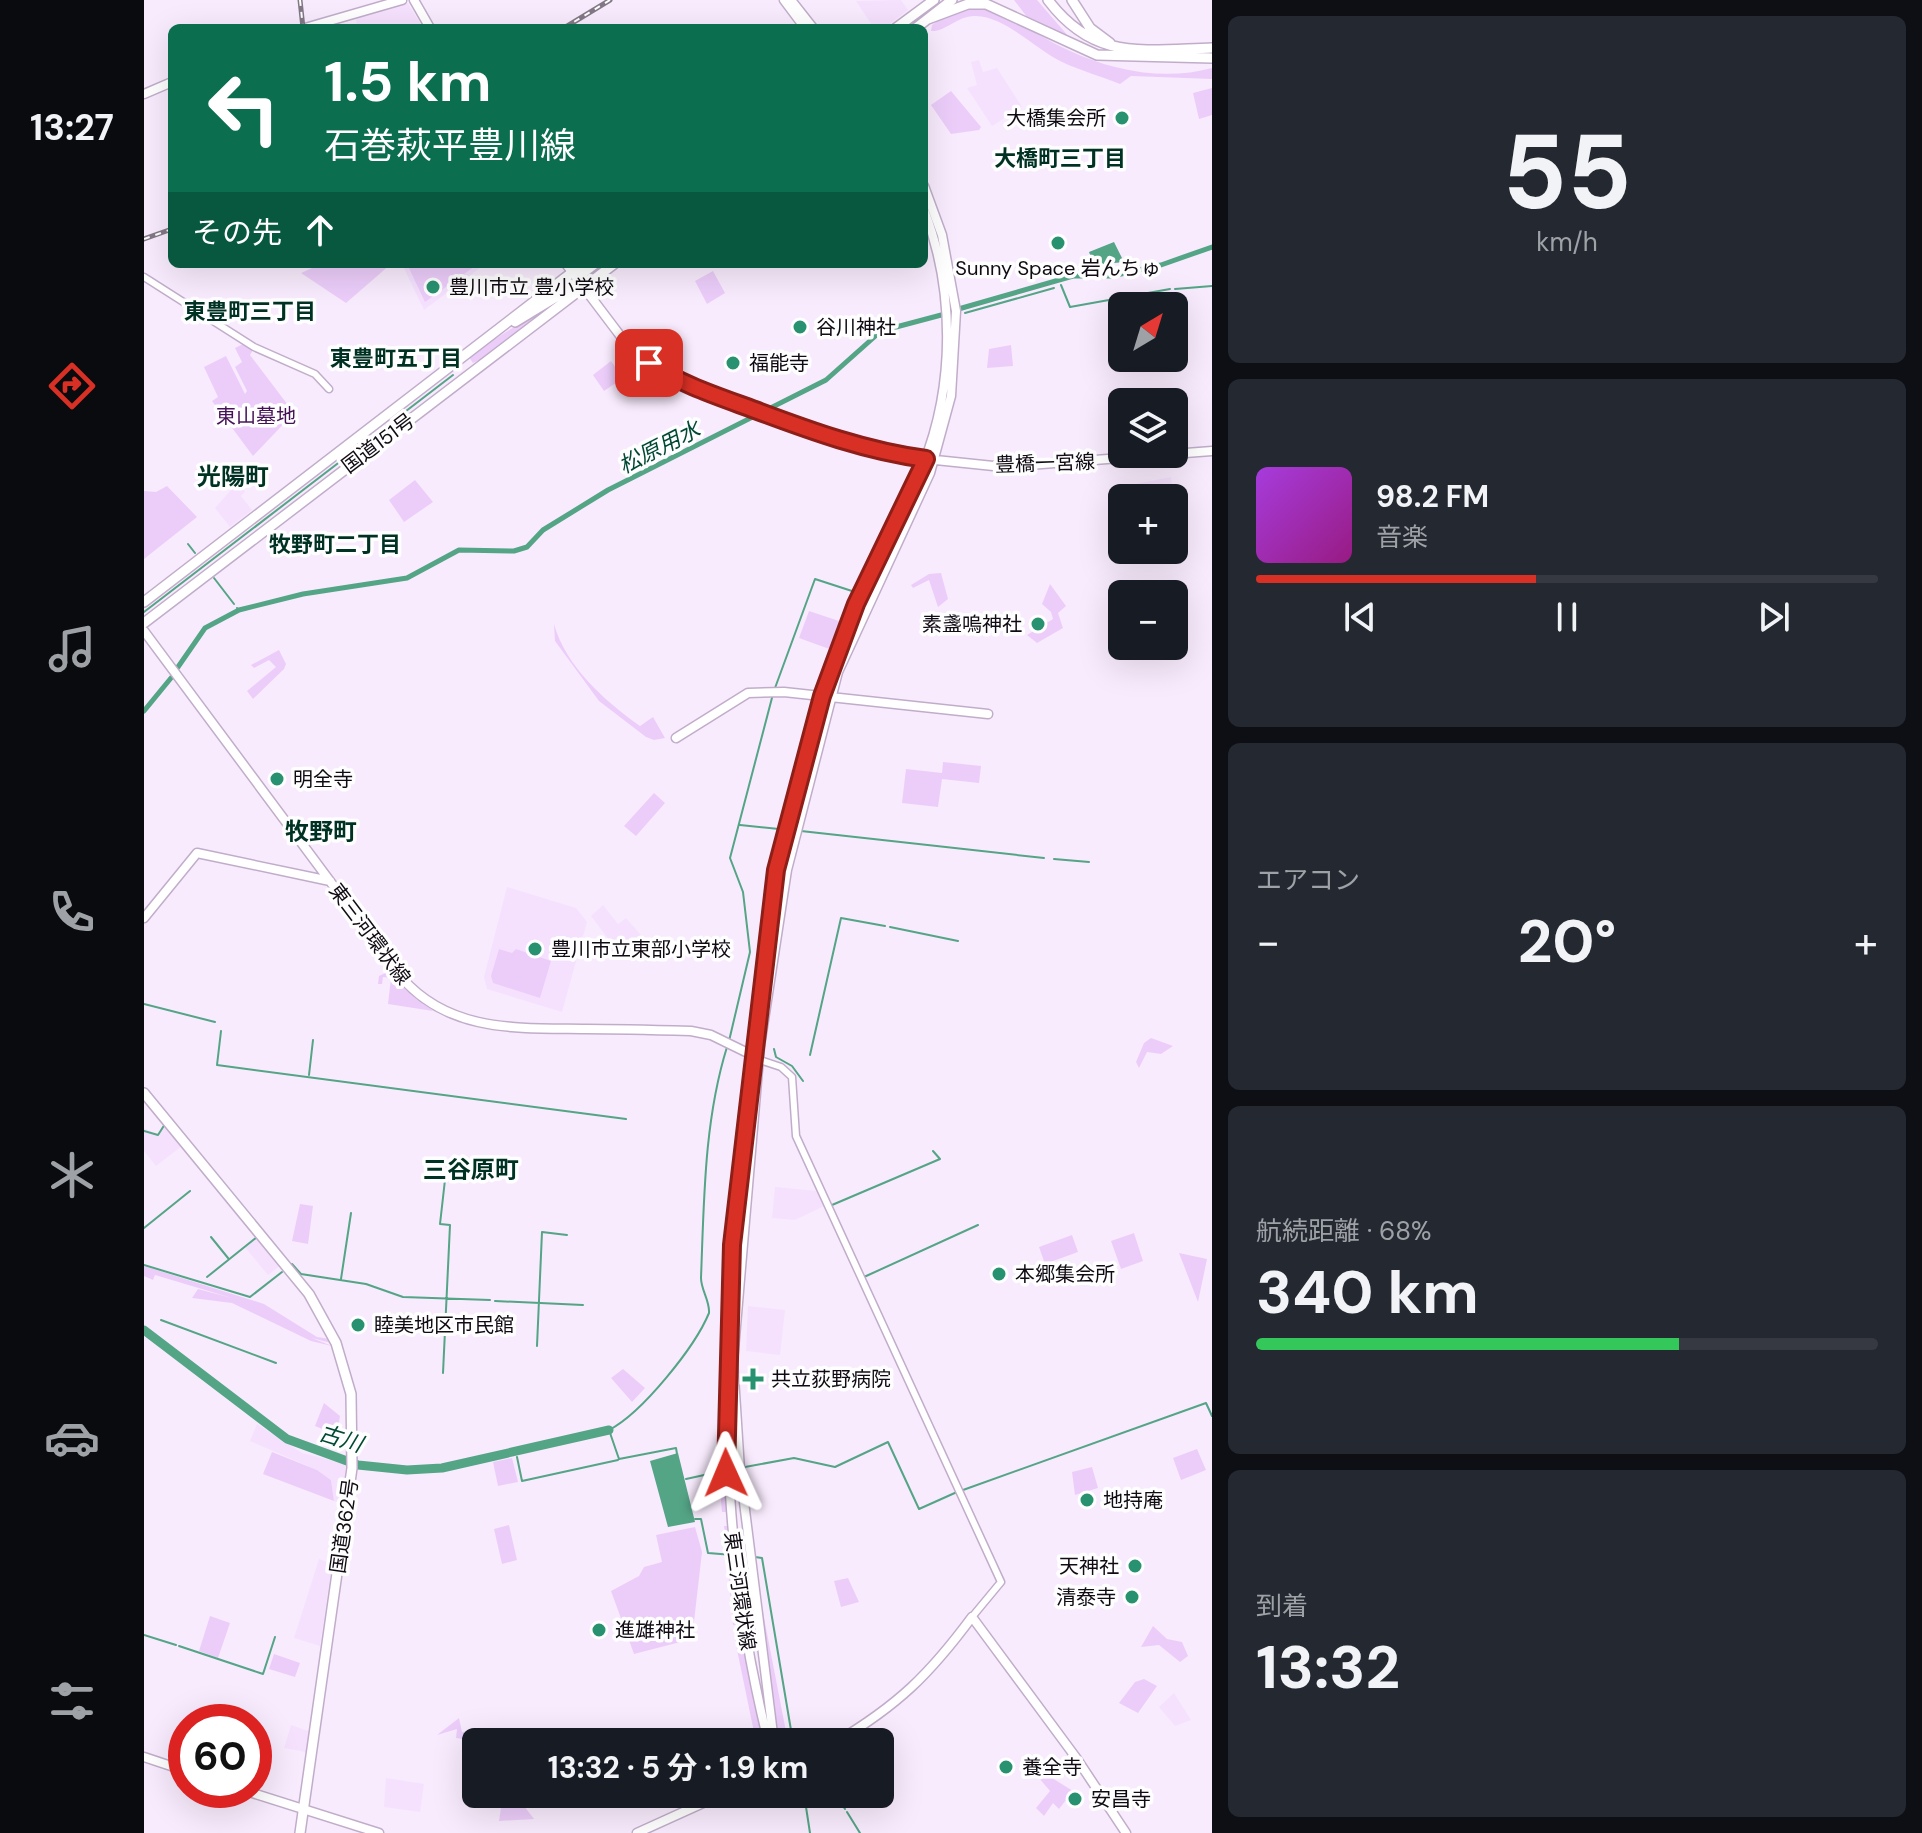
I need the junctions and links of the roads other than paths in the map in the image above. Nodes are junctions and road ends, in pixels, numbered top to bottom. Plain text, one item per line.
1 (402, 0) edge
2 (414, 0) edge
3 (784, 0) edge
4 (791, 0) edge
5 (934, 0) edge
6 (952, 0) edge
7 (1045, 0) edge
8 (1072, 0) edge
9 (928, 19) junction
10 (319, 24) edge
11 (428, 24) edge
12 (802, 24) edge
13 (810, 24) edge
14 (901, 24) edge
15 (921, 24) edge
16 (1210, 47) edge
17 (1124, 48) junction
18 (1129, 58) junction
19 (1212, 58) edge
20 (168, 84) edge
21 (144, 94) edge
22 (928, 197) edge
23 (928, 224) edge
24 (569, 268) edge
25 (590, 268) edge
26 (609, 268) edge
27 (144, 277) edge
28 (583, 287) junction
29 (951, 311) junction
30 (487, 337) junction
31 (329, 389) dead end
32 (1212, 451) edge
33 (930, 460) junction
34 (144, 602) edge
35 (144, 623) edge
36 (144, 631) edge
37 (826, 697) junction
38 (988, 714) dead end
39 (676, 738) dead end
40 (330, 881) junction
41 (144, 918) edge
42 (757, 1058) junction
43 (144, 1093) edge
44 (972, 1617) junction
45 (767, 1728) edge
46 (769, 1728) edge
47 (857, 1728) edge
48 (144, 1757) edge
49 (168, 1765) edge
50 (272, 1800) edge
51 (692, 1808) edge
52 (303, 1811) junction
53 (300, 1833) edge
54 (379, 1833) edge
55 (637, 1833) edge
56 (1126, 1833) edge

1 - 10 main road
2 - 11 main road
3 - 12 main road
4 - 13 main road
5 - 14 highway
6 - 9 highway
7 - 17 highway
7 - 18 highway
8 - 17 highway
9 - 15 highway
9 - 18 highway
16 - 17 highway
18 - 19 highway
20 - 21 main road
22 - 29 main road, 東三河環状線
23 - 29 main road, 東三河環状線
24 - 25 highway
24 - 28 main road, 豊橋一宮線
24 - 30 highway, 国道151号
26 - 28 highway, 国道151号
27 - 31 street
28 - 30 highway
28 - 33 main road, 豊橋一宮線
28 - 35 highway, 国道151号
29 - 33 main road, 東三河環状線
30 - 34 highway, 国道151号
32 - 33 main road, 豊橋一宮線
33 - 37 main road, 東三河環状線
36 - 40 main road, 東三河環状線
37 - 38 main road
37 - 39 main road
37 - 42 main road, 東三河環状線
40 - 41 main road
40 - 42 main road, 東三河環状線
42 - 44 street
42 - 45 main road, 東三河環状線
42 - 46 main road, 東三河環状線
43 - 52 highway, 国道362号
44 - 47 main road
44 - 56 main road
48 - 49 main road
50 - 52 main road
51 - 55 main road
52 - 53 highway, 国道362号
52 - 54 main road

